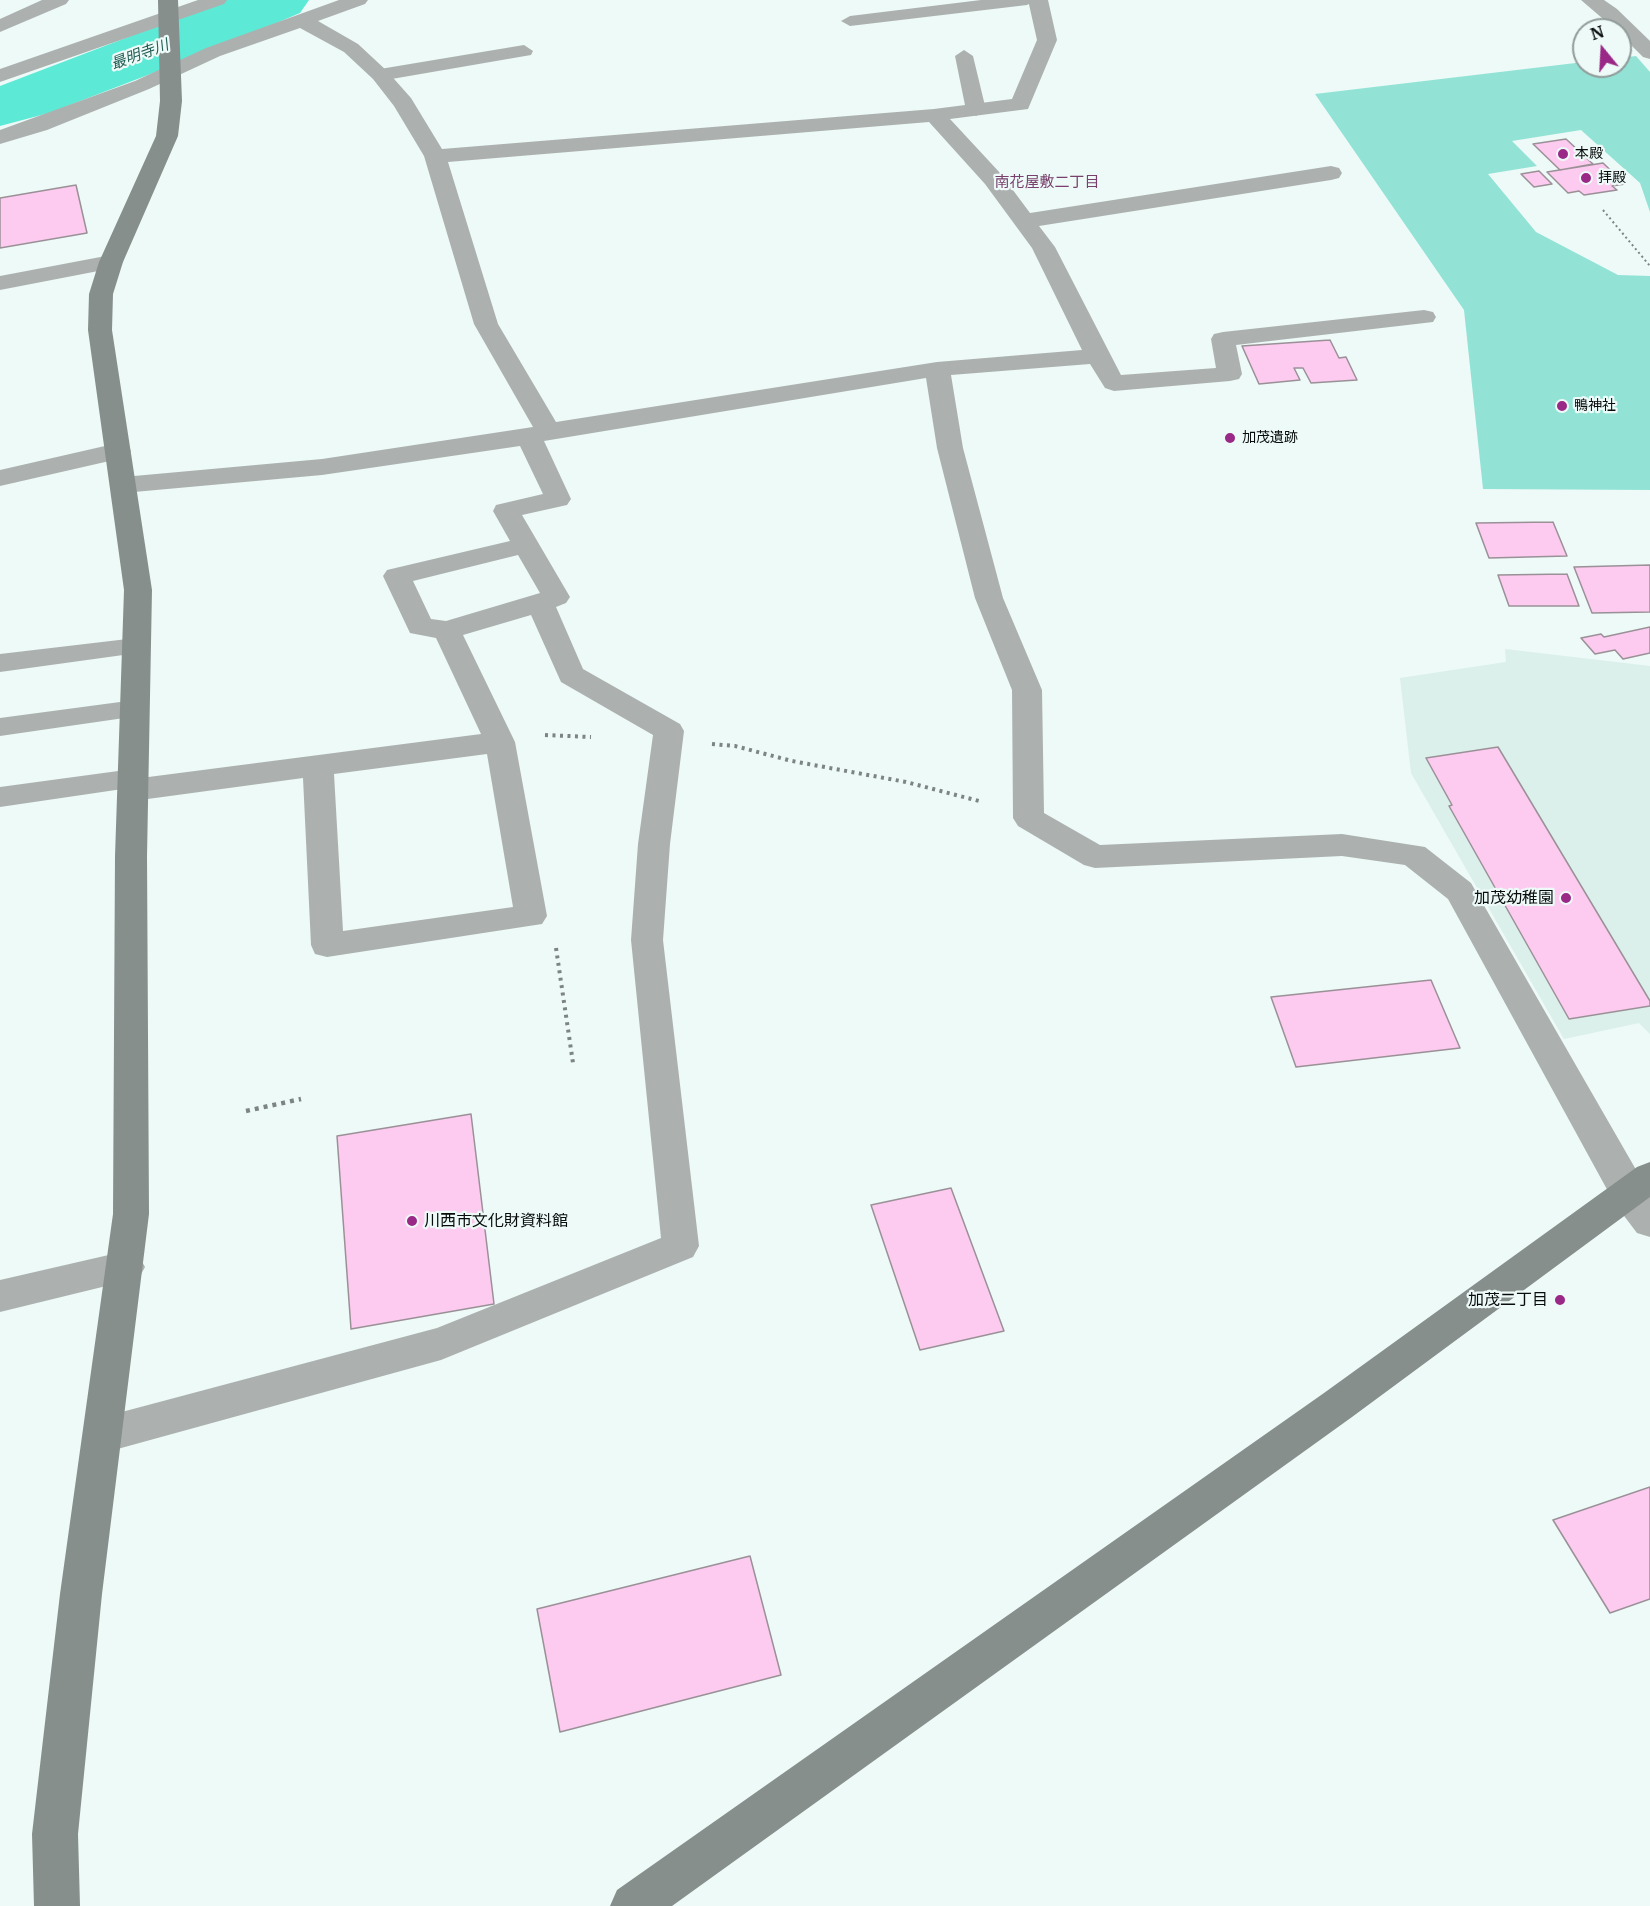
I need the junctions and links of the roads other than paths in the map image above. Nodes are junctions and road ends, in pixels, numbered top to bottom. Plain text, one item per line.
1 (59, 0) edge
2 (216, 0) edge
3 (358, 0) edge
4 (1027, 0) edge
5 (1038, 0) edge
6 (1591, 0) edge
7 (169, 15) edge
8 (301, 20) junction
9 (850, 21) dead end
10 (0, 26) edge
11 (524, 51) dead end
12 (1650, 53) edge
13 (964, 56) dead end
14 (170, 69) junction
15 (380, 75) junction
16 (0, 76) edge
17 (976, 110) junction
18 (934, 116) junction
19 (0, 137) edge
20 (435, 156) junction
21 (1331, 173) dead end
22 (1024, 221) junction
23 (111, 262) junction
24 (0, 283) edge
25 (1424, 317) dead end
26 (1097, 357) junction
27 (937, 369) junction
28 (538, 434) junction
29 (118, 451) junction
30 (0, 478) edge
31 (123, 485) junction
32 (526, 545) junction
33 (540, 603) junction
34 (446, 630) junction
35 (136, 646) junction
36 (0, 663) edge
37 (135, 709) junction
38 (0, 727) edge
39 (498, 739) junction
40 (318, 766) junction
41 (133, 785) junction
42 (0, 797) edge
43 (1643, 1198) edge
44 (126, 1267) junction
45 (0, 1296) edge
46 (103, 1435) junction
47 (57, 1906) edge
48 (633, 1906) edge

1 - 10 street
2 - 7 street
3 - 8 street
4 - 9 lane
5 - 17 street
6 - 12 street
7 - 14 street
7 - 16 street
8 - 14 street
8 - 15 street
11 - 15 lane
13 - 17 lane
14 - 19 street
14 - 23 street
15 - 20 street
17 - 18 street
18 - 20 street
18 - 22 street
20 - 28 street
21 - 22 street
22 - 26 street
23 - 24 street
23 - 29 street
25 - 26 street
26 - 27 street
27 - 28 street
27 - 43 street
28 - 31 street
28 - 32 street
29 - 30 street
29 - 31 street
31 - 35 street
32 - 33 street
32 - 34 street
33 - 34 street
33 - 46 street
34 - 39 street
35 - 36 lane
35 - 37 street
37 - 38 lane
37 - 41 street
39 - 40 street
39 - 40 street
40 - 41 street
41 - 42 lane
41 - 44 street
43 - 48 street
44 - 45 street
44 - 46 street
46 - 47 street

